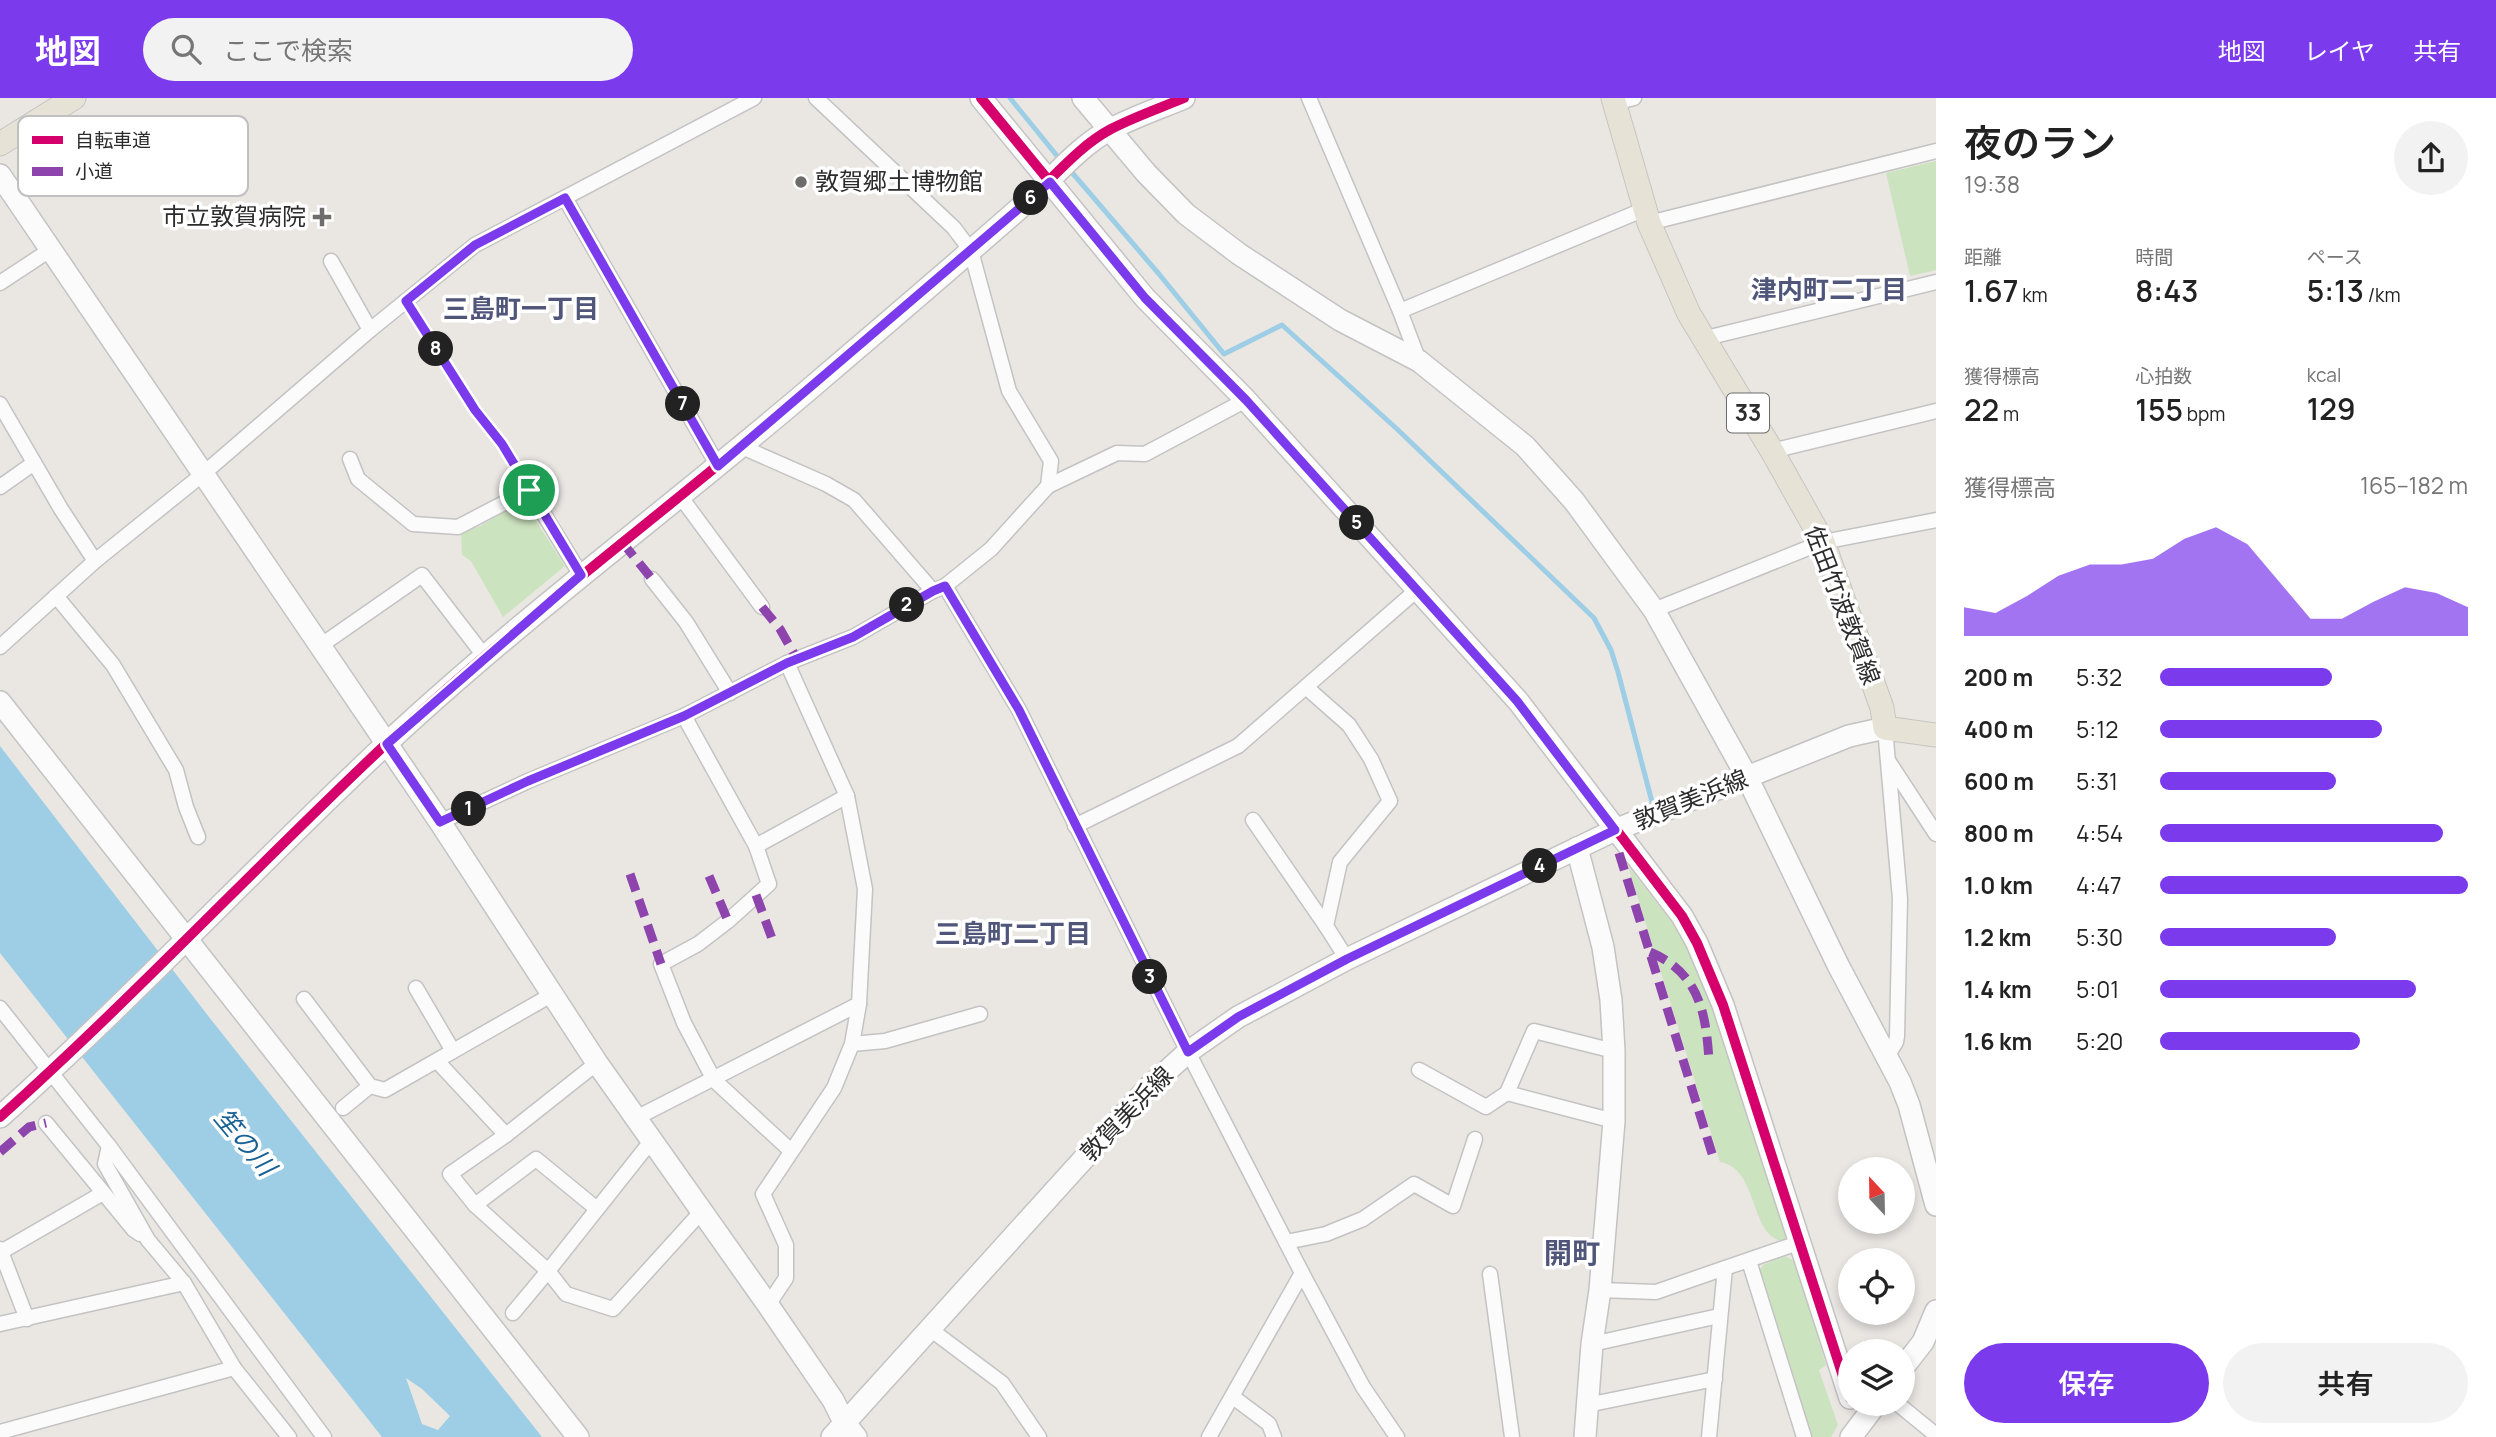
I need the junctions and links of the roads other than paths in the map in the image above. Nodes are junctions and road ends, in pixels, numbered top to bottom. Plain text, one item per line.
1 (74, 98) edge
2 (754, 98) edge
3 (816, 98) edge
4 (981, 98) edge
5 (1083, 98) edge
6 (1184, 98) edge
7 (1309, 98) edge
8 (1620, 100) edge
9 (45, 116) edge
10 (1108, 130) junction
11 (18, 133) edge
12 (0, 144) edge
13 (1936, 151) edge
14 (0, 175) edge
15 (1054, 177) junction
16 (565, 198) junction
17 (1647, 216) junction
18 (50, 250) junction
19 (971, 251) junction
20 (331, 261) dead end
21 (1936, 282) edge
22 (0, 283) edge
23 (406, 301) junction
24 (1400, 311) junction
25 (370, 330) junction
26 (1702, 339) junction
27 (1419, 361) junction
28 (1246, 400) junction
29 (0, 404) edge
30 (1936, 411) edge
31 (742, 447) junction
32 (1772, 451) junction
33 (350, 459) dead end
34 (34, 463) junction
35 (718, 466) junction
36 (203, 474) junction
37 (1048, 486) junction
38 (0, 487) edge
39 (529, 490) junction
40 (680, 496) junction
41 (1936, 520) edge
42 (1823, 542) junction
43 (95, 561) junction
44 (581, 575) junction
45 (652, 579) dead end
46 (939, 589) junction
47 (1418, 589) junction
48 (56, 597) junction
49 (762, 607) dead end
50 (1654, 610) junction
51 (320, 646) junction
52 (0, 647) edge
53 (485, 657) junction
54 (787, 663) junction
55 (1307, 688) junction
56 (730, 693) junction
57 (0, 702) edge
58 (684, 716) junction
59 (1885, 728) junction
60 (1936, 735) edge
61 (387, 744) junction
62 (1888, 761) junction
63 (1747, 777) junction
64 (848, 796) junction
65 (1253, 820) dead end
66 (440, 822) junction
67 (1075, 827) junction
68 (1615, 830) junction
69 (1936, 834) edge
70 (198, 837) dead end
71 (756, 846) junction
72 (1577, 848) junction
73 (1326, 926) junction
74 (181, 943) junction
75 (1347, 959) junction
76 (416, 988) dead end
77 (553, 994) junction
78 (304, 999) dead end
79 (859, 1004) junction
80 (0, 1008) edge
81 (980, 1014) dead end
82 (852, 1044) junction
83 (453, 1051) junction
84 (1614, 1051) junction
85 (1188, 1052) junction
86 (1887, 1057) junction
87 (437, 1061) junction
88 (597, 1063) junction
89 (57, 1066) junction
90 (1419, 1070) dead end
91 (714, 1080) junction
92 (370, 1086) junction
93 (1507, 1094) junction
94 (343, 1108) dead end
95 (0, 1117) edge
96 (636, 1118) junction
97 (1614, 1121) junction
98 (46, 1123) dead end
99 (506, 1135) junction
100 (1475, 1139) dead end
101 (652, 1140) junction
102 (109, 1146) junction
103 (791, 1151) junction
104 (103, 1193) junction
105 (475, 1205) junction
106 (1936, 1205) edge
107 (597, 1209) junction
108 (702, 1211) junction
109 (148, 1240) junction
110 (1286, 1242) junction
111 (1801, 1242) junction
112 (0, 1250) edge
113 (1749, 1261) junction
114 (1725, 1268) junction
115 (548, 1271) junction
116 (1302, 1273) junction
117 (1490, 1274) dead end
118 (184, 1283) junction
119 (1600, 1290) junction
120 (768, 1305) junction
121 (1936, 1311) edge
122 (513, 1313) dead end
123 (1720, 1316) junction
124 (27, 1319) junction
125 (0, 1324) edge
126 (930, 1329) junction
127 (1592, 1344) junction
128 (1929, 1347) edge
129 (1915, 1358) edge
130 (1838, 1360) edge
131 (234, 1368) junction
132 (1715, 1378) junction
133 (1233, 1397) junction
134 (1587, 1405) junction
135 (1868, 1416) edge
136 (1913, 1416) edge
137 (0, 1432) edge
138 (844, 1432) edge
139 (1857, 1433) edge
140 (1936, 1435) edge
141 (289, 1437) edge
142 (324, 1437) edge
143 (579, 1437) edge
144 (1039, 1437) edge
145 (1209, 1437) edge
146 (1275, 1437) edge
147 (1397, 1437) edge
148 (1512, 1437) edge
149 (1585, 1437) edge
150 (1709, 1437) edge
151 (1804, 1437) edge

1 - 9 main road
2 - 16 street
3 - 19 street
4 - 15 street
5 - 10 street
6 - 10 street
7 - 24 street
8 - 17 main road, 佐田竹波敦賀線 / 33
10 - 15 street
10 - 27 street
11 - 12 main road
13 - 17 street
14 - 18 street
15 - 19 street
15 - 28 street
16 - 23 street
16 - 35 street
17 - 24 street
17 - 26 main road, 佐田竹波敦賀線 / 33
18 - 22 street
18 - 36 street
19 - 31 street
19 - 37 street
20 - 25 street
21 - 26 street
23 - 25 street
23 - 39 lane
24 - 27 street
25 - 36 street
26 - 32 main road, 佐田竹波敦賀線 / 33
27 - 50 street
28 - 37 street
28 - 47 street
29 - 34 street
30 - 32 street
31 - 35 street
31 - 46 street
32 - 42 main road, 佐田竹波敦賀線 / 33
33 - 39 street
34 - 38 street
34 - 43 street
35 - 40 street
36 - 43 street
36 - 51 street
37 - 46 street
39 - 44 street
40 - 44 street
40 - 49 street
41 - 42 street
42 - 50 street
42 - 59 main road, 佐田竹波敦賀線 / 33
43 - 48 street
44 - 53 street
45 - 56 street
46 - 54 street
46 - 67 street
47 - 55 street
47 - 68 street
48 - 52 street
48 - 70 street
50 - 63 street
51 - 53 street
51 - 61 street
53 - 61 street
54 - 56 street
54 - 64 street
55 - 67 street
55 - 73 street
56 - 58 street
57 - 74 street
58 - 66 street
58 - 71 street
59 - 60 main road
59 - 62 street
59 - 63 street, 敦賀美浜線
61 - 66 street
61 - 74 street
62 - 69 street
62 - 86 street
63 - 68 street, 敦賀美浜線
63 - 86 street
64 - 71 street
64 - 79 street
65 - 73 street
66 - 77 street
67 - 85 street
68 - 72 street, 敦賀美浜線
68 - 111 street
71 - 91 street
72 - 75 street, 敦賀美浜線
72 - 84 street
73 - 75 street
74 - 89 street
74 - 143 street
75 - 85 street, 敦賀美浜線
76 - 83 street
77 - 83 street
77 - 88 street
78 - 92 street
79 - 82 street
79 - 91 street
80 - 89 street
81 - 82 street
82 - 103 street
83 - 87 street
84 - 93 street
84 - 97 street
85 - 110 street
85 - 126 street, 敦賀美浜線
86 - 106 street
87 - 92 street
87 - 99 street
88 - 96 street
88 - 99 street
89 - 95 street
89 - 102 street
90 - 93 street
91 - 96 street
91 - 103 street
92 - 94 street
93 - 97 street
96 - 101 street
97 - 119 street
98 - 104 street
99 - 105 street
100 - 110 street
101 - 107 street
101 - 108 street
102 - 109 street
102 - 142 street
103 - 120 street
104 - 109 street
104 - 112 street
105 - 107 street
105 - 115 street
107 - 115 street
108 - 115 street
108 - 120 street
109 - 118 street
110 - 116 street
111 - 113 street
111 - 130 street
112 - 124 street
113 - 114 street
113 - 151 street
114 - 119 street
114 - 123 street
115 - 122 street
116 - 133 street
116 - 147 street
117 - 148 street
118 - 124 street
118 - 131 street
119 - 127 street
120 - 138 street
121 - 128 street
123 - 127 street
123 - 132 street
124 - 125 street
126 - 138 street, 敦賀美浜線
126 - 144 street
127 - 134 street
128 - 129 street
131 - 137 street
131 - 141 street
132 - 134 street
132 - 150 street
133 - 145 street
133 - 146 street
134 - 149 street
135 - 139 street
136 - 140 street

